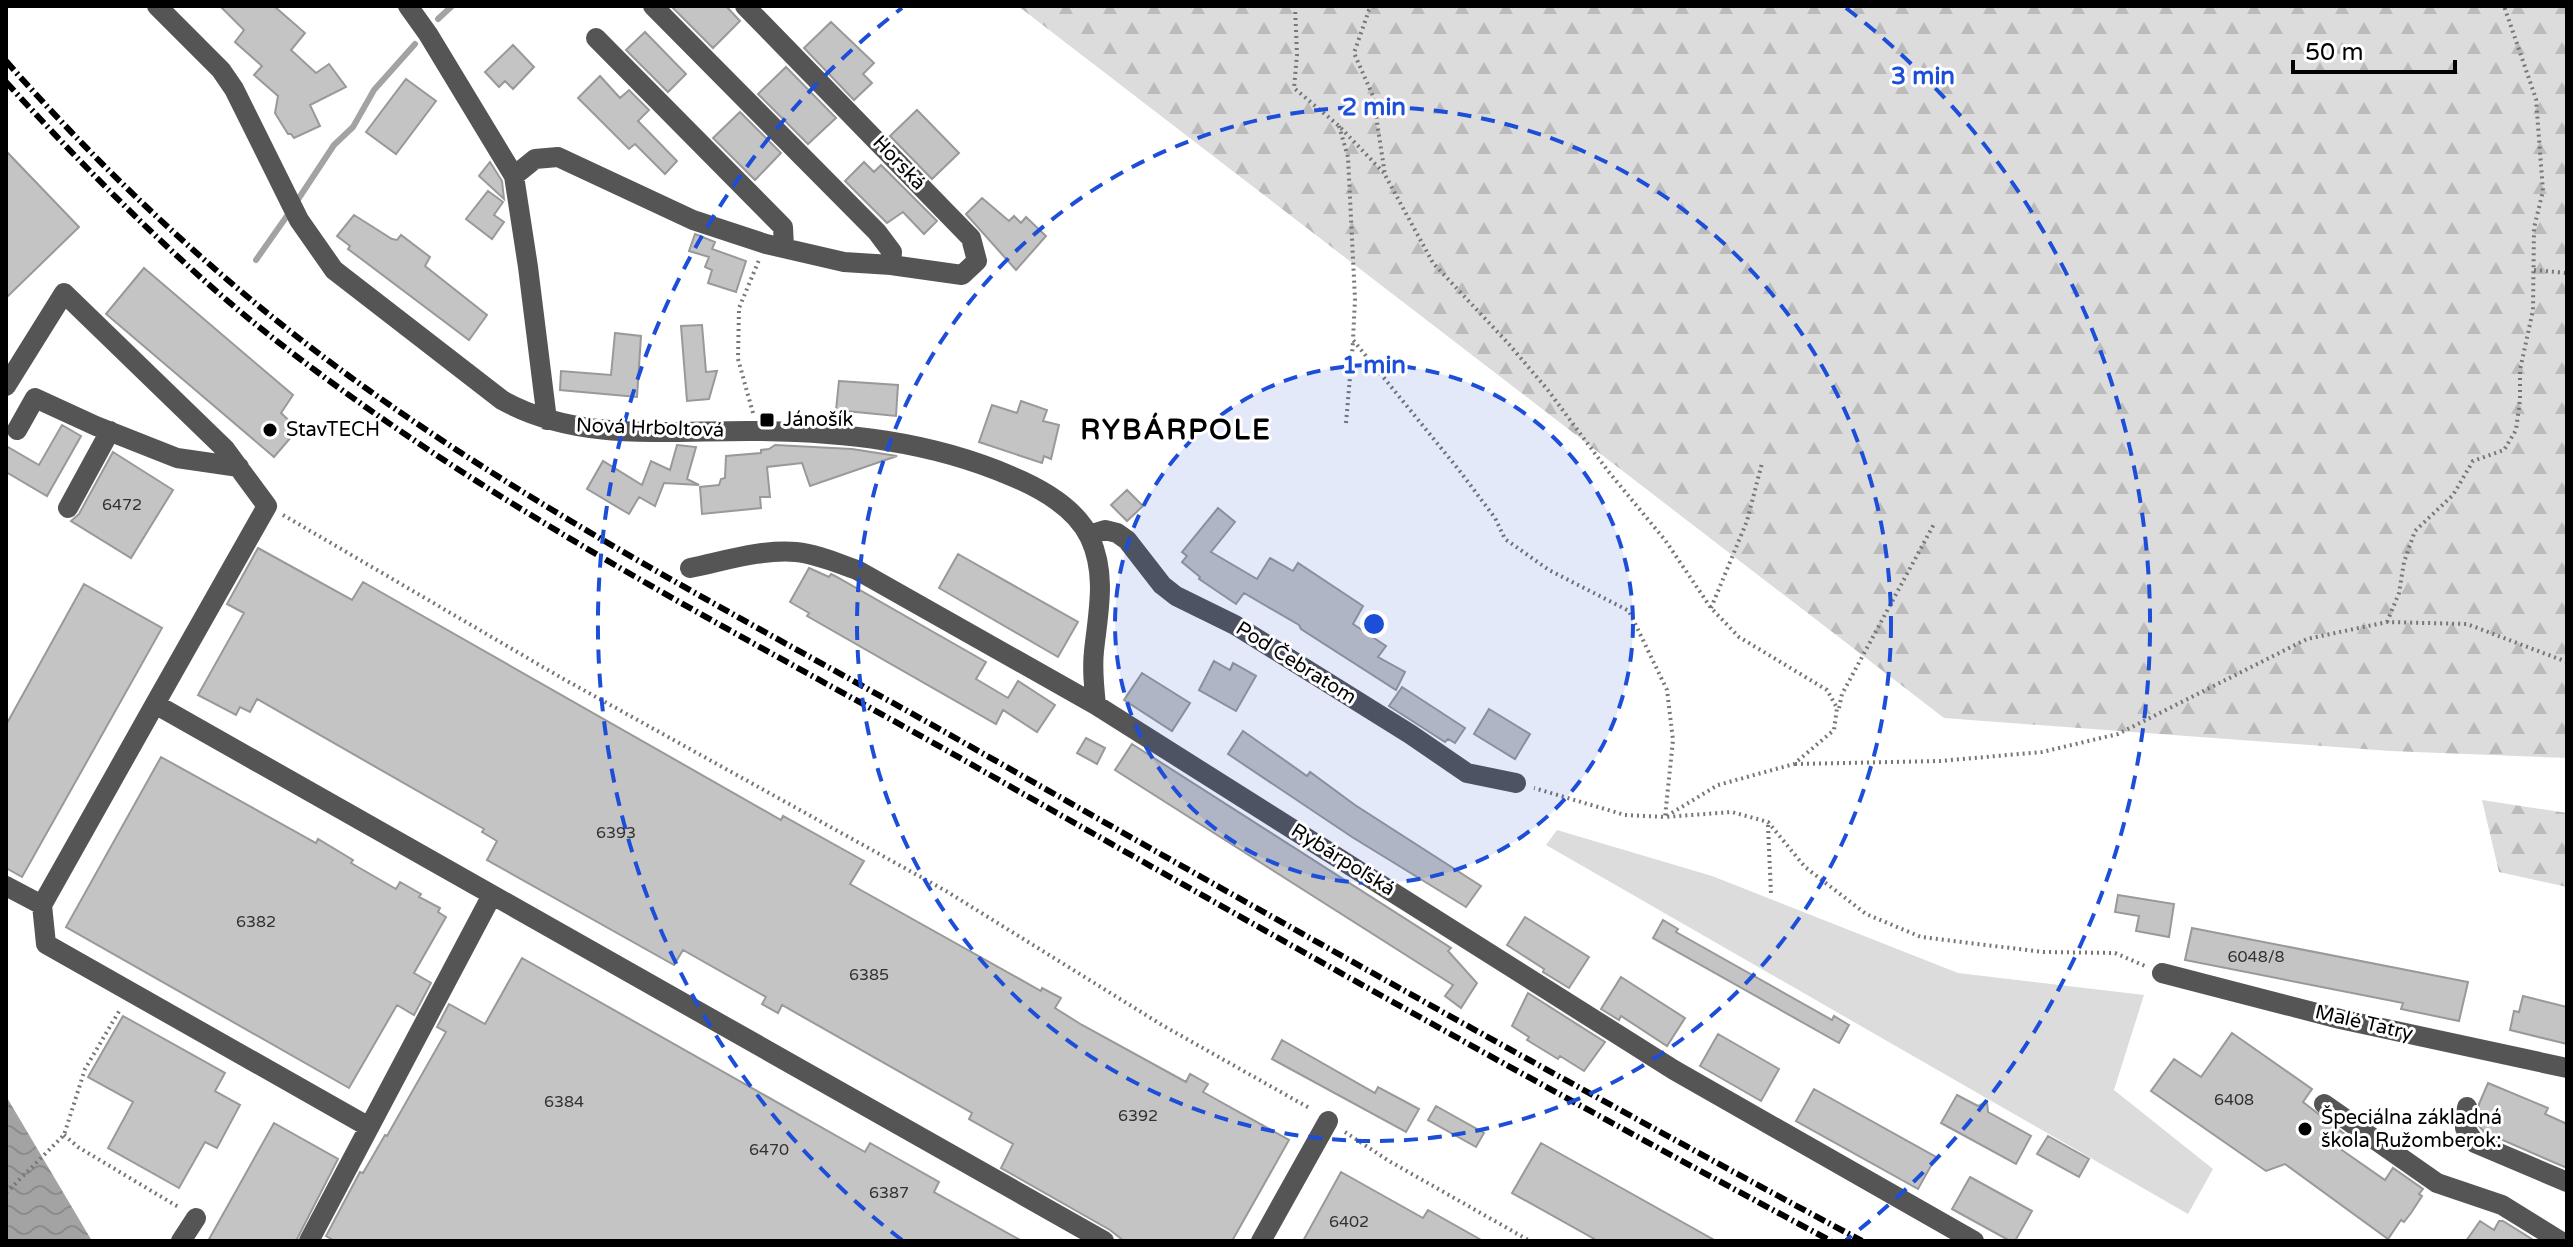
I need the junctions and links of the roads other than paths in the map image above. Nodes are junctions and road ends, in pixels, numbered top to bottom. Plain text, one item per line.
1 (157, 6) edge
2 (408, 6) edge
3 (653, 6) edge
4 (745, 6) edge
5 (596, 38) dead end
6 (514, 176) junction
7 (775, 245) junction
8 (891, 265) junction
9 (15, 356) edge
10 (6, 386) edge
11 (547, 420) junction
12 (17, 430) dead end
13 (110, 431) junction
14 (239, 467) junction
15 (68, 508) dead end
16 (1089, 535) junction
17 (690, 568) dead end
18 (155, 704) junction
19 (1096, 705) junction
20 (1516, 783) road end
21 (6, 886) edge
22 (492, 895) junction
23 (42, 905) junction
24 (2162, 973) road end
25 (2567, 1068) edge
26 (2324, 1104) dead end
27 (2467, 1107) dead end
28 (1328, 1121) road end
29 (369, 1127) junction
30 (2567, 1182) edge
31 (196, 1218) road end
32 (181, 1241) edge
33 (309, 1241) edge
34 (1104, 1241) edge
35 (1261, 1241) edge
36 (1974, 1241) edge
37 (2560, 1241) edge

1 - 11 street, Nová Hrboltová
2 - 6 street
3 - 8 street
4 - 8 street, Horská
5 - 7 street
6 - 7 street, Horská
6 - 11 street
7 - 8 street, Horská
9 - 10 street
9 - 14 street
11 - 16 street, Nová Hrboltová
12 - 13 street
13 - 14 street
13 - 15 street
14 - 18 street
16 - 19 street
16 - 20 street, Pod Čebratom
17 - 19 street, Rybárpoľská
18 - 22 street
18 - 23 street
19 - 36 street, Rybárpoľská
21 - 23 street
22 - 29 street
22 - 34 street
23 - 29 street
24 - 25 street, Malé Tatry
26 - 37 street
27 - 30 street
28 - 35 street
29 - 33 street
31 - 32 street

